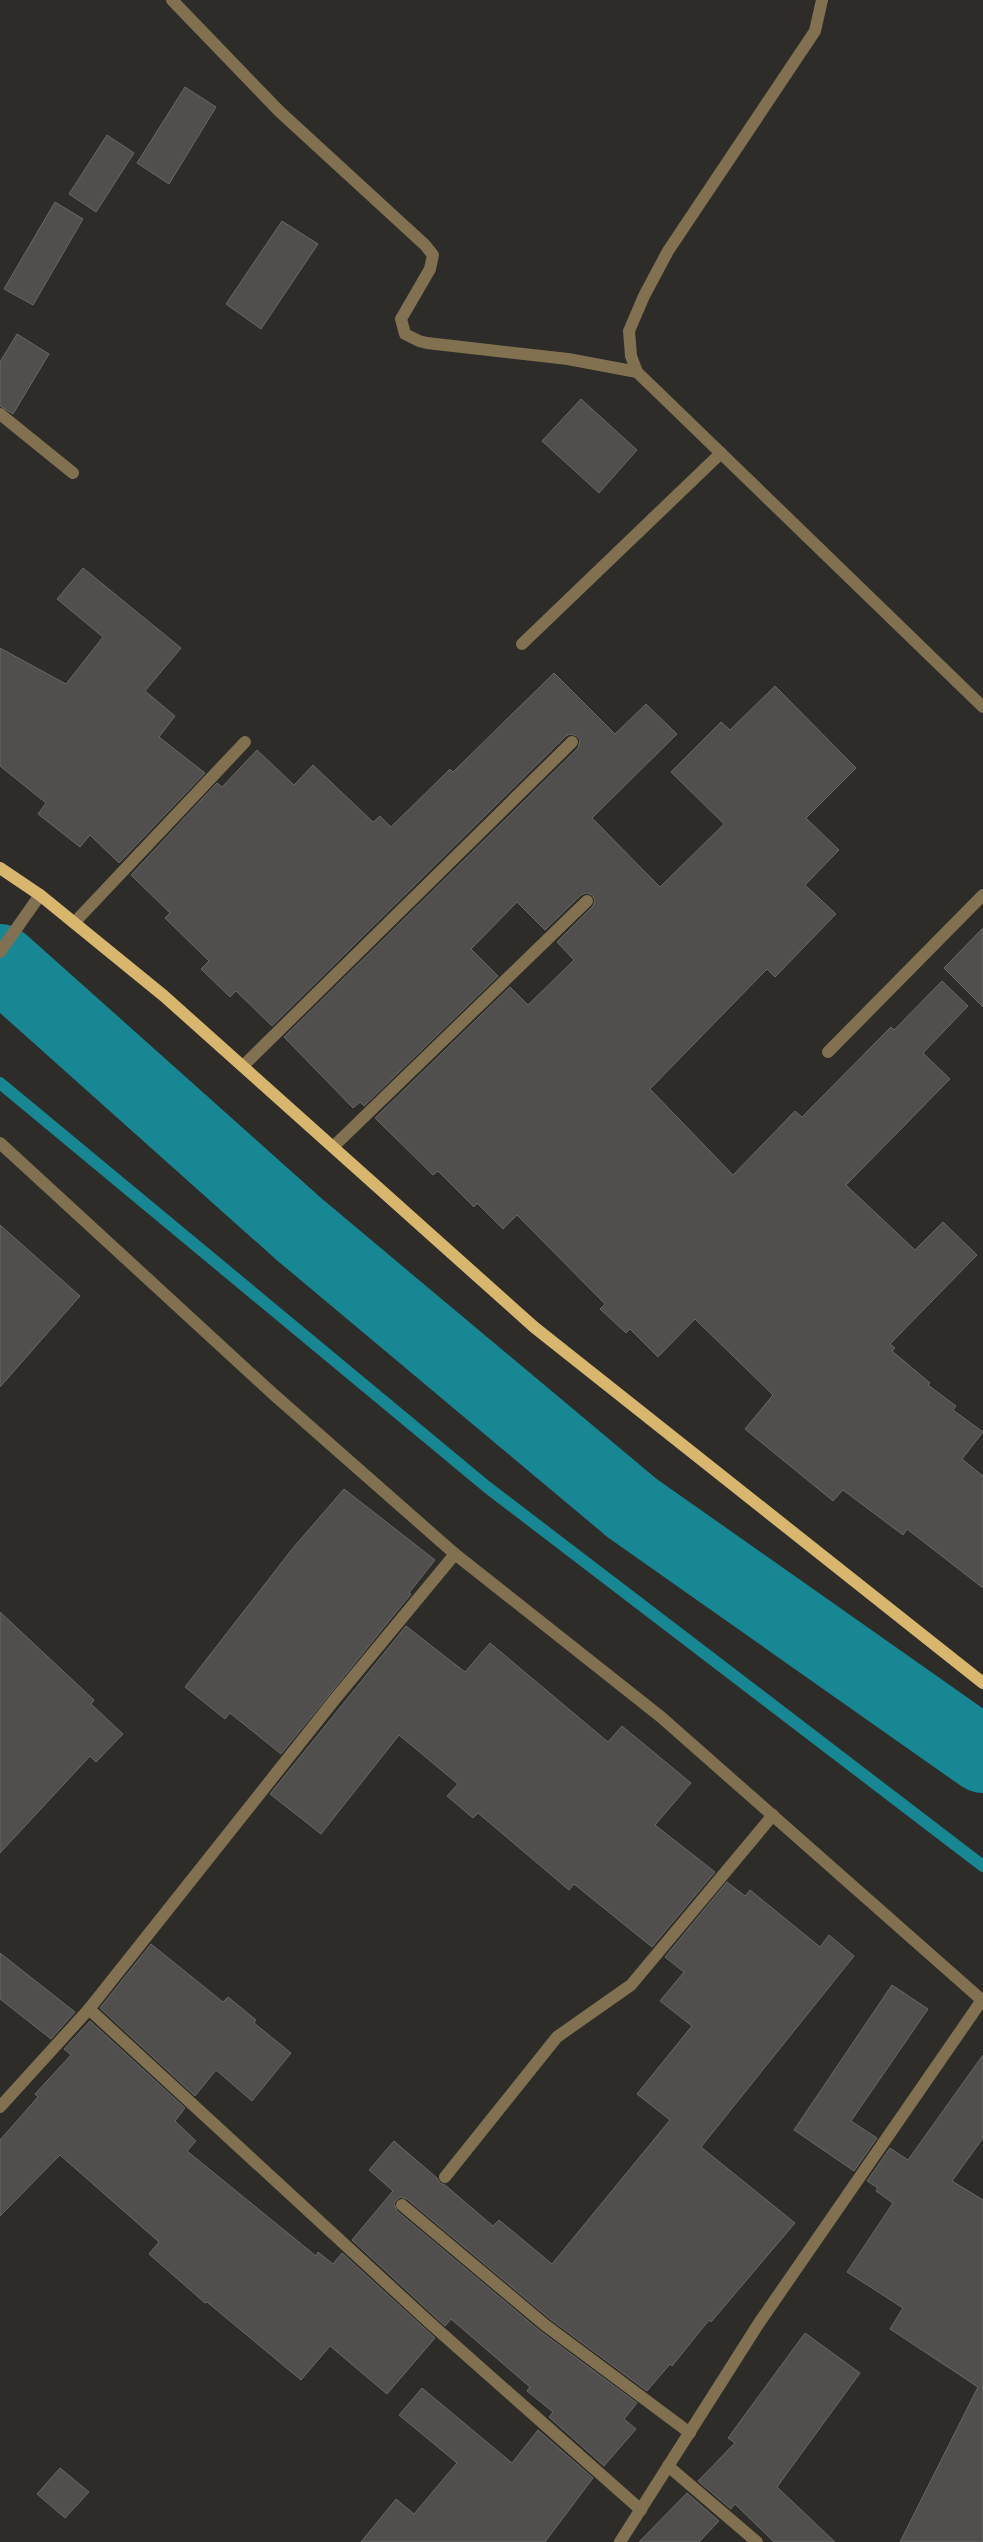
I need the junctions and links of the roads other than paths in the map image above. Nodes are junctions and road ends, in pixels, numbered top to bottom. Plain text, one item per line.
1 (172, 0) edge
2 (822, 0) edge
3 (637, 372) junction
4 (0, 414) edge
5 (721, 453) junction
6 (73, 473) dead end
7 (522, 644) dead end
8 (983, 707) edge
9 (245, 742) dead end
10 (572, 742) dead end
11 (0, 868) edge
12 (40, 895) junction
13 (983, 895) edge
14 (587, 901) dead end
15 (74, 923) junction
16 (0, 952) edge
17 (828, 1052) dead end
18 (243, 1066) junction
19 (0, 1142) edge
20 (334, 1147) junction
21 (454, 1554) junction
22 (983, 1683) edge
23 (773, 1815) junction
24 (982, 2001) edge
25 (89, 2009) junction
26 (0, 2107) edge
27 (445, 2177) dead end
28 (402, 2205) dead end
29 (690, 2433) junction
30 (668, 2466) junction
31 (641, 2510) junction
32 (620, 2542) edge
33 (757, 2542) edge

1 - 3 street
2 - 3 street
3 - 5 street
4 - 6 street
5 - 7 street
5 - 8 street
9 - 15 street
10 - 18 street
11 - 12 main road
12 - 15 main road
12 - 16 street
13 - 17 street
14 - 20 street
15 - 18 main road
18 - 20 main road
19 - 21 street
20 - 22 main road
21 - 23 street
21 - 25 street
23 - 24 street
23 - 27 street
24 - 29 street
25 - 26 street
25 - 31 street
28 - 29 street
29 - 30 street
30 - 31 street
30 - 33 street
31 - 32 street

